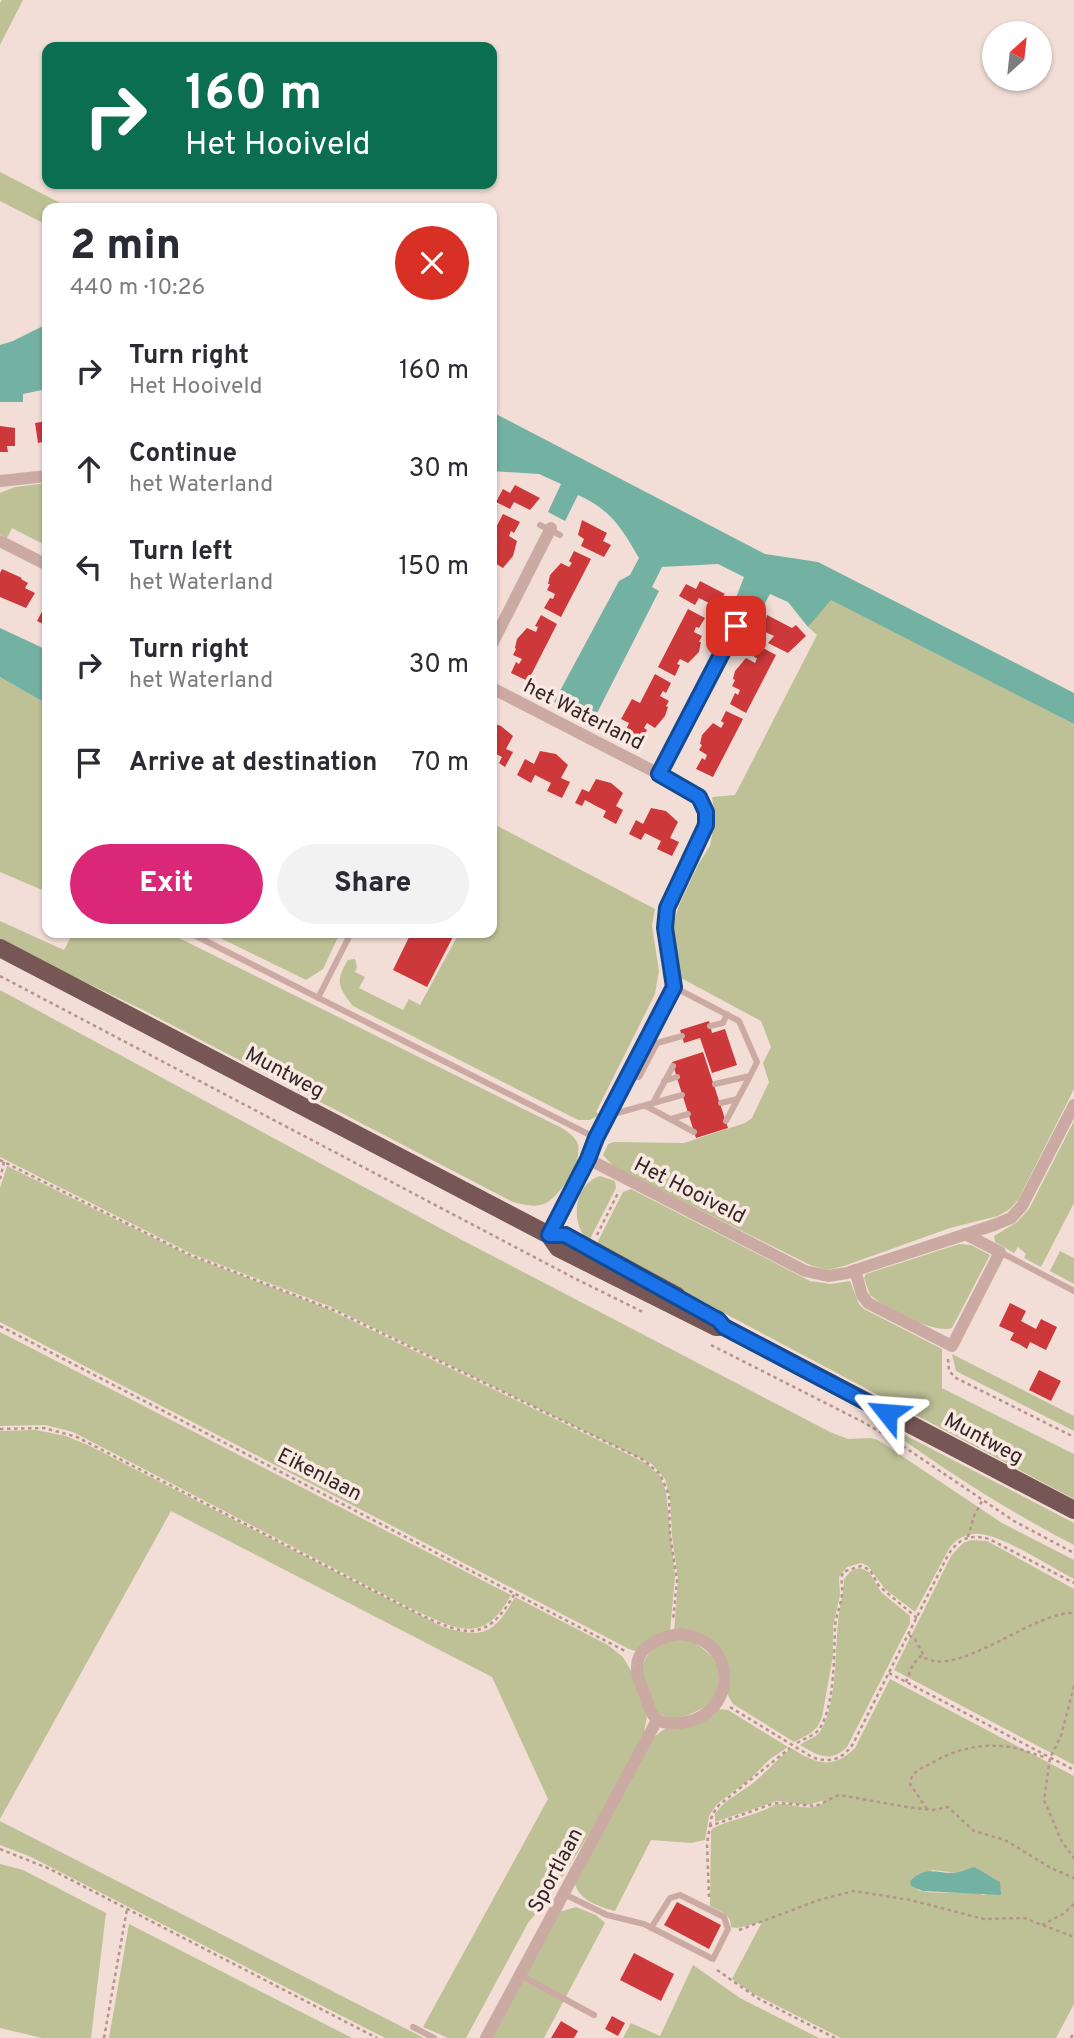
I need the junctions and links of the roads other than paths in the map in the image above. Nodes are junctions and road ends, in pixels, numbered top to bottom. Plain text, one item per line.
1 (42, 477) edge
2 (0, 481) edge
3 (550, 530) dead end
4 (0, 541) edge
5 (42, 562) edge
6 (736, 625) dead end
7 (497, 634) edge
8 (497, 691) edge
9 (659, 774) junction
10 (200, 938) edge
11 (348, 938) edge
12 (0, 948) edge
13 (674, 987) junction
14 (318, 998) junction
15 (727, 1014) junction
16 (710, 1027) dead end
17 (682, 1036) dead end
18 (673, 1066) dead end
19 (750, 1076) junction
20 (677, 1077) dead end
21 (626, 1078) junction
22 (664, 1081) junction
23 (715, 1084) dead end
24 (682, 1095) dead end
25 (737, 1099) junction
26 (721, 1103) dead end
27 (650, 1105) junction
28 (1074, 1105) edge
29 (688, 1114) dead end
30 (607, 1116) junction
31 (671, 1119) junction
32 (726, 1121) dead end
33 (694, 1132) dead end
34 (596, 1138) junction
35 (588, 1159) junction
36 (965, 1234) junction
37 (549, 1235) junction
38 (1000, 1252) junction
39 (855, 1270) junction
40 (1074, 1291) edge
41 (1074, 1510) edge
42 (657, 1720) junction
43 (564, 1894) junction
44 (651, 1928) junction
45 (520, 1975) junction
46 (594, 2015) dead end
47 (413, 2027) dead end
48 (434, 2038) edge
49 (486, 2038) edge

1 - 2 street
3 - 7 street
4 - 5 street
6 - 9 street, het Waterland
8 - 9 street, het Waterland
9 - 13 street, het Waterland
10 - 14 lane
11 - 14 lane
12 - 37 main road, Muntweg
13 - 15 lane
13 - 21 street
14 - 34 lane
15 - 16 lane
15 - 19 lane
17 - 21 lane
18 - 22 lane
19 - 23 lane
19 - 25 lane
20 - 22 lane
21 - 30 street
22 - 27 lane
24 - 27 lane
25 - 26 lane
25 - 32 lane
27 - 30 lane
27 - 31 lane
28 - 36 street, Het Hooiveld
29 - 31 lane
30 - 34 street
31 - 33 lane
34 - 35 street
35 - 37 street
35 - 39 street, Het Hooiveld
36 - 38 street
36 - 39 street, Het Hooiveld
37 - 41 main road, Muntweg
38 - 39 street
38 - 40 lane
42 - 42 street
42 - 43 street, Sportlaan
43 - 44 lane
43 - 45 street, Sportlaan
44 - 44 lane
45 - 46 lane
45 - 49 street, Sportlaan
47 - 48 lane

